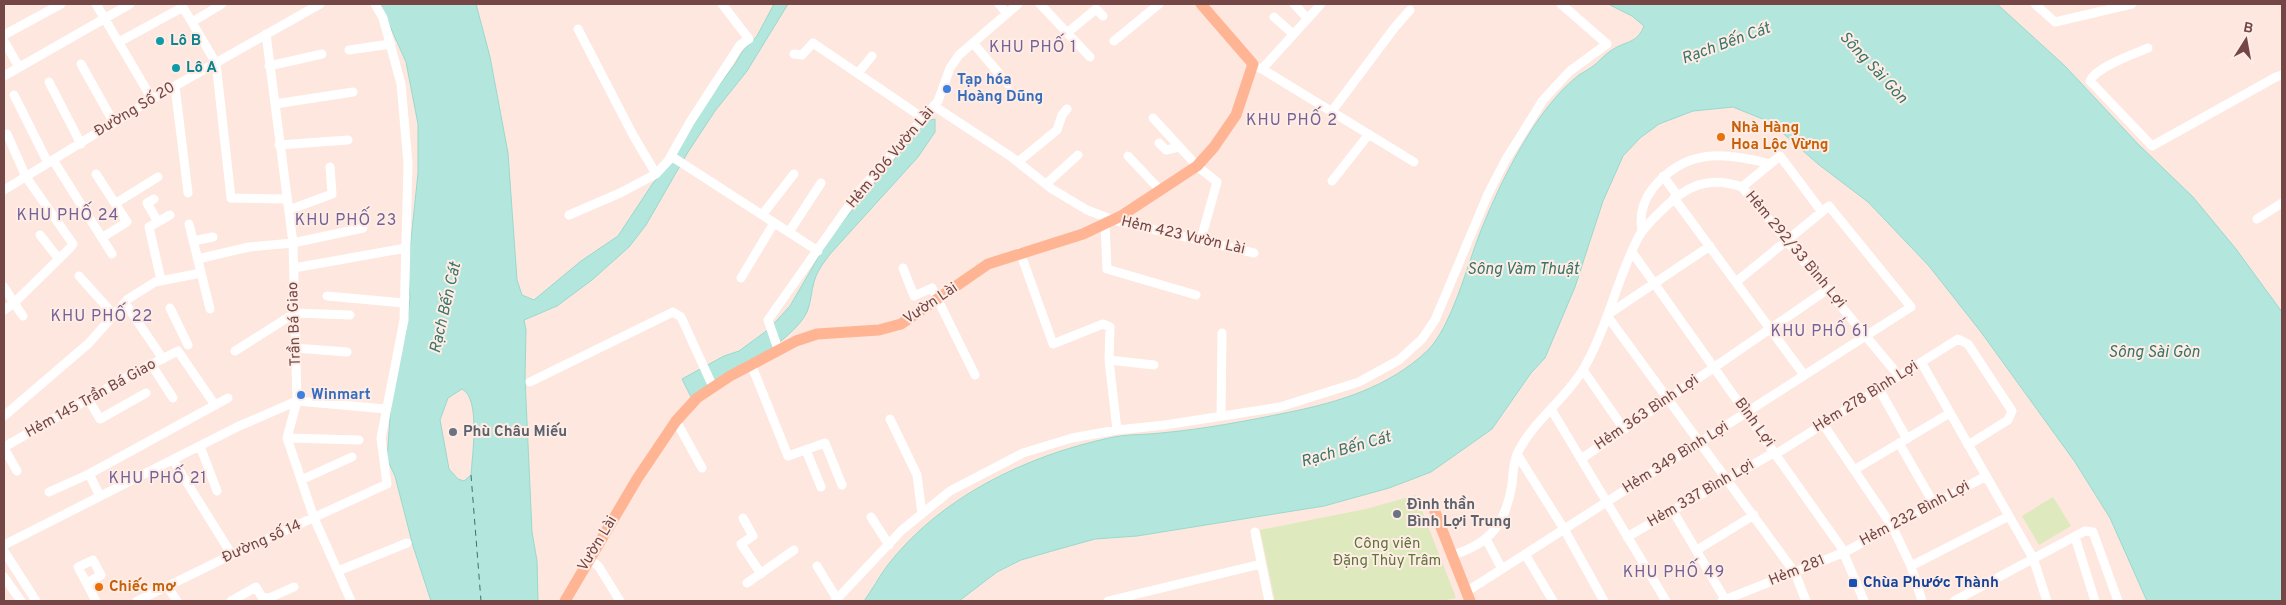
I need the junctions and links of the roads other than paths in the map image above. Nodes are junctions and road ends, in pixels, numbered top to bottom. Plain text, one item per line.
1 (61, 4) edge
2 (96, 4) edge
3 (130, 4) edge
4 (222, 4) edge
5 (317, 4) edge
6 (375, 4) edge
7 (722, 4) edge
8 (999, 4) edge
9 (1018, 4) edge
10 (1040, 4) edge
11 (1159, 4) edge
12 (1201, 4) edge
13 (1294, 4) edge
14 (1321, 4) edge
15 (1561, 4) edge
16 (2035, 4) edge
17 (2132, 4) edge
18 (182, 5) edge
19 (1410, 10) dead end
20 (1007, 14) junction
21 (1103, 16) dead end
22 (1274, 17) dead end
23 (105, 18) junction
24 (1307, 18) junction
25 (192, 22) junction
26 (578, 29) dead end
27 (1067, 33) junction
28 (266, 34) junction
29 (1293, 34) junction
30 (4, 35) edge
31 (4, 41) edge
32 (1114, 41) dead end
33 (119, 42) junction
34 (973, 43) junction
35 (391, 44) junction
36 (2148, 48) dead end
37 (349, 50) dead end
38 (322, 54) dead end
39 (794, 54) dead end
40 (872, 56) dead end
41 (1090, 57) dead end
42 (216, 62) junction
43 (81, 64) dead end
44 (270, 66) junction
45 (19, 67) junction
46 (1257, 67) junction
47 (858, 73) junction
48 (2282, 75) edge
49 (4, 76) edge
50 (49, 82) dead end
51 (1008, 84) dead end
52 (175, 86) junction
53 (353, 92) dead end
54 (14, 95) dead end
55 (152, 99) junction
56 (275, 104) junction
57 (934, 106) junction
58 (1067, 109) dead end
59 (1332, 111) junction
60 (923, 118) junction
61 (1153, 118) dead end
62 (114, 123) junction
63 (7, 134) dead end
64 (1368, 136) junction
65 (348, 140) dead end
66 (1159, 143) dead end
67 (80, 144) junction
68 (279, 145) junction
69 (1180, 147) junction
70 (1078, 155) dead end
71 (672, 156) junction
72 (1128, 156) dead end
73 (51, 162) junction
74 (1018, 162) junction
75 (1414, 162) dead end
76 (1770, 164) junction
77 (1197, 166) junction
78 (330, 167) dead end
79 (96, 174) dead end
80 (656, 174) junction
81 (794, 174) dead end
82 (1663, 176) junction
83 (26, 177) junction
84 (158, 177) dead end
85 (1332, 181) dead end
86 (821, 183) dead end
87 (1046, 184) junction
88 (1742, 187) junction
89 (4, 190) edge
90 (1160, 190) junction
91 (188, 193) dead end
92 (1676, 197) junction
93 (286, 199) junction
94 (154, 200) dead end
95 (116, 203) junction
96 (2282, 203) edge
97 (1826, 209) junction
98 (289, 210) junction
99 (170, 215) dead end
100 (569, 215) dead end
101 (762, 215) junction
102 (2258, 219) dead end
103 (158, 222) junction
104 (1109, 222) junction
105 (774, 223) junction
106 (189, 224) dead end
107 (363, 228) dead end
108 (1642, 231) junction
109 (789, 232) junction
110 (40, 235) dead end
111 (213, 237) dead end
112 (103, 238) junction
113 (1201, 239) junction
114 (193, 241) junction
115 (1788, 241) junction
116 (293, 243) junction
117 (1710, 246) junction
118 (406, 248) junction
119 (818, 251) junction
120 (1020, 252) junction
121 (1632, 252) junction
122 (1254, 253) dead end
123 (112, 254) dead end
124 (198, 258) junction
125 (59, 259) junction
126 (294, 268) junction
127 (902, 268) dead end
128 (201, 273) junction
129 (79, 276) dead end
130 (741, 278) dead end
131 (161, 280) junction
132 (1736, 282) junction
133 (1655, 285) junction
134 (4, 287) edge
135 (1828, 289) junction
136 (1196, 295) dead end
137 (327, 296) dead end
138 (938, 300) junction
139 (14, 303) junction
140 (125, 303) junction
141 (404, 303) junction
142 (170, 308) dead end
143 (210, 309) dead end
144 (4, 310) edge
145 (294, 313) junction
146 (350, 315) dead end
147 (1609, 315) junction
148 (23, 316) dead end
149 (114, 316) junction
150 (1770, 329) junction
151 (1222, 333) dead end
152 (1866, 336) junction
153 (188, 345) dead end
154 (295, 348) junction
155 (778, 349) junction
156 (235, 350) dead end
157 (347, 352) dead end
158 (163, 359) junction
159 (1109, 360) junction
160 (1921, 362) junction
161 (151, 364) junction
162 (751, 364) junction
163 (1154, 365) dead end
164 (1714, 368) junction
165 (1583, 370) junction
166 (975, 375) dead end
167 (1804, 375) junction
168 (1899, 376) junction
169 (530, 382) dead end
170 (712, 386) junction
171 (1879, 389) junction
172 (146, 393) dead end
173 (173, 398) dead end
174 (228, 398) dead end
175 (88, 399) junction
176 (1668, 399) junction
177 (297, 401) junction
178 (214, 405) junction
179 (386, 409) junction
180 (1551, 409) junction
181 (1950, 413) junction
182 (1746, 414) junction
183 (4, 416) edge
184 (1221, 416) junction
185 (890, 419) dead end
186 (676, 421) junction
187 (1823, 424) junction
188 (1624, 429) junction
189 (1117, 430) junction
190 (286, 438) junction
191 (359, 440) dead end
192 (1903, 441) junction
193 (1700, 443) junction
194 (1968, 444) junction
195 (200, 446) junction
196 (4, 447) edge
197 (806, 450) junction
198 (1775, 453) junction
199 (1517, 454) junction
200 (352, 457) dead end
201 (1581, 459) junction
202 (172, 460) junction
203 (702, 468) dead end
204 (1854, 470) junction
205 (17, 471) dead end
206 (88, 474) junction
207 (1986, 476) junction
208 (1727, 479) junction
209 (301, 480) junction
210 (842, 485) dead end
211 (821, 487) dead end
212 (217, 490) dead end
213 (49, 492) dead end
214 (100, 496) junction
215 (1606, 503) junction
216 (1934, 504) junction
217 (1673, 511) junction
218 (1435, 512) dead end
219 (922, 514) junction
220 (1754, 515) junction
221 (2009, 516) junction
222 (870, 517) dead end
223 (314, 518) junction
224 (743, 518) dead end
225 (1892, 526) junction
226 (1564, 529) junction
227 (1255, 532) dead end
228 (1627, 537) junction
229 (2075, 537) junction
230 (1486, 540) junction
231 (407, 542) dead end
232 (4, 545) edge
233 (889, 545) junction
234 (794, 550) dead end
235 (1697, 550) junction
236 (4, 551) edge
237 (1845, 552) junction
238 (1525, 554) junction
239 (232, 555) junction
240 (1453, 555) junction
241 (589, 558) junction
242 (2033, 558) junction
243 (1261, 564) junction
244 (817, 566) dead end
245 (1911, 566) junction
246 (1502, 569) junction
247 (338, 571) junction
248 (1795, 573) junction
249 (761, 574) junction
250 (4, 577) edge
251 (86, 583) dead end
252 (747, 583) dead end
253 (167, 586) junction
254 (294, 587) dead end
255 (1468, 596) edge
256 (836, 600) edge
257 (21, 601) edge
258 (36, 601) edge
259 (96, 601) edge
260 (138, 601) edge
261 (177, 601) edge
262 (231, 601) edge
263 (351, 601) edge
264 (565, 601) edge
265 (620, 601) edge
266 (1108, 601) edge
267 (1269, 601) edge
268 (1553, 601) edge
269 (1604, 601) edge
270 (1666, 601) edge
271 (1725, 601) edge
272 (1806, 601) edge
273 (1864, 601) edge
274 (1922, 601) edge
275 (1954, 601) edge
276 (2047, 601) edge
277 (2095, 601) edge
278 (2118, 601) edge

1 - 30 street
2 - 23 street
3 - 23 street
4 - 25 street
5 - 28 street, Đường Số 20
6 - 35 street
7 - 71 street
8 - 20 street
9 - 20 street, Hẻm 306 Vườn Lài
10 - 27 street
11 - 32 street
12 - 46 main road
13 - 24 street
14 - 24 street
15 - 184 street
16 - 17 street
18 - 25 street
18 - 33 street
19 - 59 street
20 - 34 street, Hẻm 306 Vườn Lài
21 - 27 street
22 - 29 street
23 - 33 street
23 - 45 street
24 - 29 street
25 - 42 street
26 - 80 street
27 - 41 street
28 - 42 street, Đường Số 20
28 - 44 street, Trần Bá Giao
29 - 46 street
31 - 45 street
33 - 55 street
34 - 51 street
34 - 57 street, Hẻm 306 Vườn Lài
35 - 37 street
35 - 118 street
36 - 48 street
38 - 44 street
39 - 47 street
40 - 47 street
42 - 52 street, Đường Số 20
42 - 93 street
43 - 62 street
44 - 56 street, Trần Bá Giao
45 - 49 street
46 - 59 street
46 - 77 main road, Vườn Lài
47 - 60 street
50 - 67 street
52 - 55 street, Đường Số 20
52 - 91 street
53 - 56 street
54 - 73 street
55 - 62 street, Đường Số 20
56 - 68 street, Trần Bá Giao
57 - 60 street, Hẻm 306 Vườn Lài
57 - 74 street, Hẻm 423 Vườn Lài
58 - 74 street
59 - 64 street
60 - 119 street, Hẻm 306 Vườn Lài
61 - 69 street
62 - 67 street, Đường Số 20
63 - 83 street
64 - 75 street
64 - 85 street
65 - 68 street
66 - 69 street
67 - 73 street, Đường Số 20
68 - 93 street, Trần Bá Giao
69 - 77 street
70 - 87 street
71 - 80 street
71 - 101 street
72 - 90 street
73 - 83 street, Đường Số 20
73 - 112 street
74 - 87 street, Hẻm 423 Vườn Lài
76 - 82 street
76 - 88 street
76 - 97 street
77 - 90 main road, Vườn Lài
77 - 113 street
78 - 98 street
79 - 95 street
80 - 100 street
81 - 101 street
82 - 92 street
82 - 108 street
83 - 89 street, Đường Số 20
83 - 125 street
84 - 95 street
86 - 109 street
87 - 104 street, Hẻm 423 Vườn Lài
88 - 92 street
88 - 115 street, Hẻm 292/33 Bình Lợi
90 - 104 main road, Vườn Lài
92 - 108 street
92 - 117 street
93 - 98 street, Trần Bá Giao
94 - 103 street
95 - 112 street
96 - 102 street
97 - 115 street
97 - 152 street, Hẻm 349 Bình Lợi
98 - 116 street, Trần Bá Giao
99 - 103 street
101 - 105 street
103 - 131 street
104 - 113 street, Hẻm 423 Vườn Lài
104 - 120 main road, Vườn Lài
104 - 136 street
105 - 109 street
105 - 130 street
106 - 114 street
107 - 116 street
108 - 121 street
109 - 119 street
110 - 125 street
111 - 114 street
112 - 123 street
113 - 122 street, Hẻm 423 Vườn Lài
114 - 124 street
115 - 132 street
115 - 135 street, Hẻm 292/33 Bình Lợi
116 - 124 street
116 - 126 street, Trần Bá Giao
117 - 132 street
117 - 133 street
118 - 126 street
118 - 141 street
119 - 155 street, Hẻm 306 Vườn Lài
120 - 138 main road, Vườn Lài
120 - 159 street
121 - 133 street, Bình Lợi
121 - 147 street
124 - 128 street
125 - 139 street
126 - 145 street, Trần Bá Giao
127 - 138 street
128 - 131 street
128 - 143 street
129 - 149 street
131 - 140 street
132 - 150 street
133 - 147 street
133 - 164 street, Bình Lợi
134 - 139 street
135 - 150 street, Hẻm 363 Bình Lợi
135 - 152 street, Hẻm 292/33 Bình Lợi
137 - 141 street
138 - 155 main road, Vườn Lài
138 - 166 street
139 - 144 street
139 - 148 street
140 - 149 street
140 - 158 street
141 - 179 street
142 - 153 street
145 - 146 street
145 - 154 street, Trần Bá Giao
145 - 156 street
147 - 165 street
147 - 176 street
149 - 183 street
150 - 164 street, Hẻm 363 Bình Lợi
150 - 167 street
151 - 184 street
152 - 167 street, Hẻm 349 Bình Lợi
152 - 168 street, Hẻm 292/33 Bình Lợi
154 - 157 street
154 - 177 street, Trần Bá Giao
155 - 162 main road, Vườn Lài
158 - 161 street, Hẻm 145 Trần Bá Giao
158 - 178 street, Hẻm 145 Trần Bá Giao
159 - 163 street
159 - 189 street
160 - 168 street, Hẻm 278 Bình Lợi
160 - 181 street
160 - 194 street, Hẻm 278 Bình Lợi
161 - 173 street
161 - 175 street, Hẻm 145 Trần Bá Giao
162 - 170 main road, Vườn Lài
162 - 197 street
164 - 176 street, Hẻm 363 Bình Lợi
164 - 182 street, Bình Lợi
165 - 180 street
165 - 188 street
167 - 182 street, Hẻm 349 Bình Lợi
168 - 171 street, Hẻm 278 Bình Lợi
169 - 170 street
170 - 186 main road, Vườn Lài
171 - 187 street, Hẻm 278 Bình Lợi
171 - 192 street
172 - 175 street
174 - 178 street
175 - 196 street, Hẻm 145 Trần Bá Giao
176 - 188 street, Hẻm 363 Bình Lợi
176 - 193 street
177 - 179 street
177 - 190 street, Trần Bá Giao
177 - 195 street
178 - 206 street
179 - 223 street, Đường số 14
180 - 199 street
180 - 201 street
181 - 192 street
181 - 194 street
182 - 193 street, Hẻm 349 Bình Lợi
182 - 198 street, Bình Lợi
184 - 189 street
185 - 219 street
186 - 203 street
186 - 241 main road, Vườn Lài
187 - 198 street, Hẻm 278 Bình Lợi
187 - 204 street
188 - 201 street, Hẻm 363 Bình Lợi
189 - 219 street
190 - 191 street
190 - 209 street
192 - 204 street
192 - 216 street
193 - 208 street
193 - 215 street, Hẻm 349 Bình Lợi
194 - 207 street
195 - 202 street
195 - 212 street
196 - 205 street
197 - 210 street
197 - 211 street
198 - 208 street, Hẻm 337 Bình Lợi
198 - 237 street, Bình Lợi
199 - 226 street
199 - 230 street
200 - 209 street
201 - 215 street
202 - 214 street
202 - 239 street
204 - 225 street
206 - 213 street
206 - 214 street
207 - 216 street, Hẻm 232 Bình Lợi
207 - 221 street
208 - 217 street, Hẻm 337 Bình Lợi
208 - 220 street
209 - 223 street
214 - 232 street
215 - 226 street, Hẻm 349 Bình Lợi
215 - 228 street
216 - 225 street, Hẻm 232 Bình Lợi
217 - 228 street, Hẻm 337 Bình Lợi
217 - 235 street
218 - 240 main road
219 - 233 street
220 - 235 street
220 - 248 street
221 - 242 street
221 - 245 street
222 - 233 street
223 - 239 street, Đường số 14
223 - 247 street
224 - 249 street
225 - 237 street, Hẻm 232 Bình Lợi
225 - 245 street
226 - 238 street, Hẻm 349 Bình Lợi
226 - 269 street
227 - 243 street
228 - 270 street
229 - 242 street
229 - 277 street
229 - 278 street
230 - 240 street
230 - 246 street
231 - 247 street
233 - 256 street
234 - 249 street
235 - 271 street
236 - 258 street
237 - 248 street, Hẻm 281
237 - 273 street, Bình Lợi
238 - 246 street, Hẻm 349 Bình Lợi
238 - 268 street
239 - 253 street, Đường số 14
240 - 255 main road
241 - 264 main road, Vườn Lài
241 - 265 street
242 - 275 street
242 - 276 street
243 - 266 street
243 - 267 street
244 - 256 street
245 - 274 street
246 - 255 street, Hẻm 349 Bình Lợi
247 - 263 street
248 - 271 street, Hẻm 281
248 - 272 street
249 - 252 street
250 - 257 street
251 - 259 street
253 - 260 street, Đường số 14
253 - 261 street
254 - 262 street

